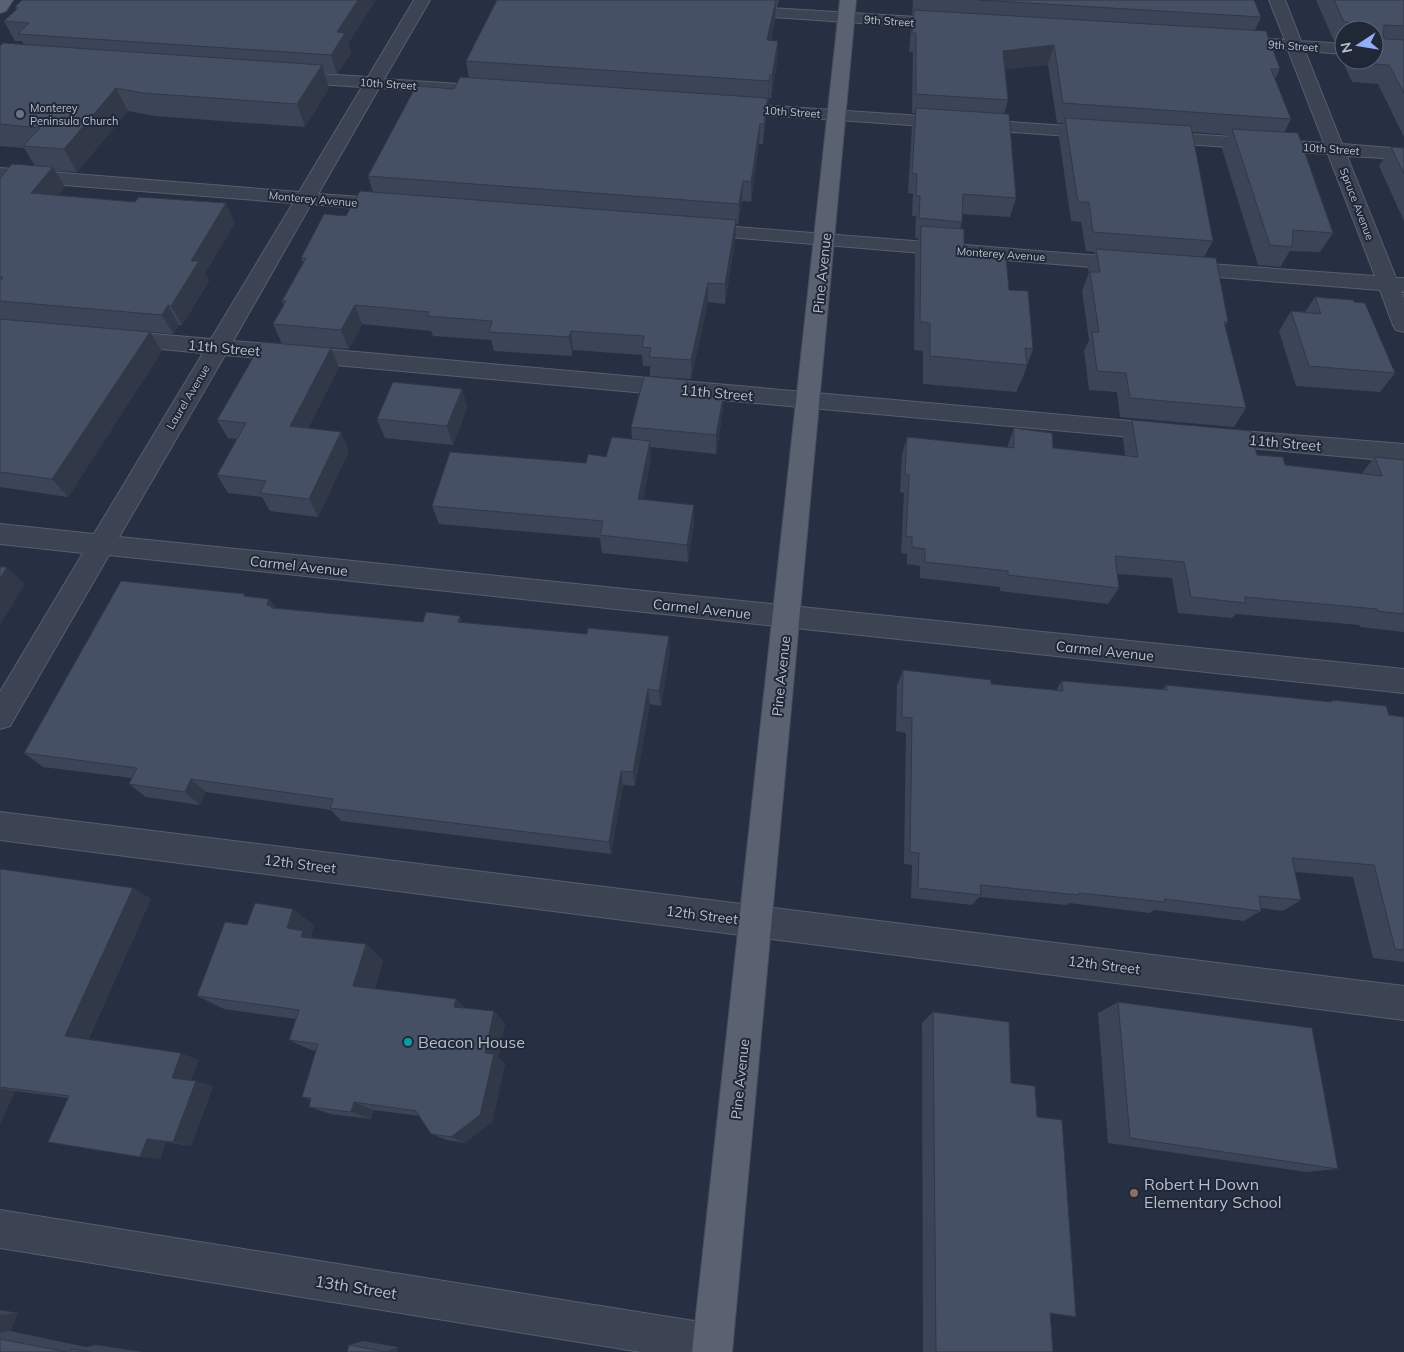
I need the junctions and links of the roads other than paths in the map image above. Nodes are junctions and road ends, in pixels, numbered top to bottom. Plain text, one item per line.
1 (5, 0) edge
2 (422, 0) edge
3 (1277, 0) edge
4 (0, 8) edge
5 (848, 9) edge
6 (718, 10) edge
7 (969, 26) edge
8 (1216, 41) edge
9 (1295, 46) junction
10 (1334, 48) edge
11 (276, 76) edge
12 (372, 83) junction
13 (511, 92) edge
14 (711, 106) edge
15 (836, 115) junction
16 (1116, 134) edge
17 (1136, 136) edge
18 (1335, 150) junction
19 (1404, 154) edge
20 (0, 174) edge
21 (304, 198) junction
22 (405, 206) edge
23 (683, 229) edge
24 (825, 240) junction
25 (1396, 285) edge
26 (1404, 325) edge
27 (95, 336) edge
28 (217, 347) junction
29 (809, 401) junction
30 (1404, 453) edge
31 (0, 534) edge
32 (100, 545) junction
33 (787, 618) junction
34 (1404, 681) edge
35 (0, 717) edge
36 (0, 826) edge
37 (757, 922) junction
38 (1404, 1003) edge
39 (0, 1229) edge
40 (713, 1348) edge

1 - 4 main road
2 - 12 street, Laurel Avenue
3 - 9 street, Spruce Avenue
5 - 6 street, 9th Street
5 - 7 street, 9th Street
5 - 15 main road, Pine Avenue
8 - 9 street, 9th Street
9 - 10 street, 9th Street
9 - 18 street, Spruce Avenue
11 - 12 street, 10th Street
12 - 13 street, 10th Street
12 - 21 street, Laurel Avenue
14 - 15 street, 10th Street
15 - 16 street, 10th Street
15 - 24 main road, Pine Avenue
17 - 18 street, 10th Street
18 - 19 street, 10th Street
18 - 25 street, Spruce Avenue
20 - 21 street, Monterey Avenue
21 - 22 street, Monterey Avenue
21 - 28 street, Laurel Avenue
23 - 24 street, Monterey Avenue
24 - 25 street, Monterey Avenue
24 - 29 main road, Pine Avenue
25 - 26 street, Spruce Avenue
27 - 28 street, 11th Street
28 - 29 street, 11th Street
28 - 32 street, Laurel Avenue
29 - 30 street, 11th Street
29 - 33 main road, Pine Avenue
31 - 32 street, Carmel Avenue
32 - 33 street, Carmel Avenue
32 - 35 street, Laurel Avenue
33 - 34 street, Carmel Avenue
33 - 37 main road, Pine Avenue
36 - 37 street, 12th Street
37 - 38 street, 12th Street
37 - 40 main road, Pine Avenue
39 - 40 street, 13th Street

